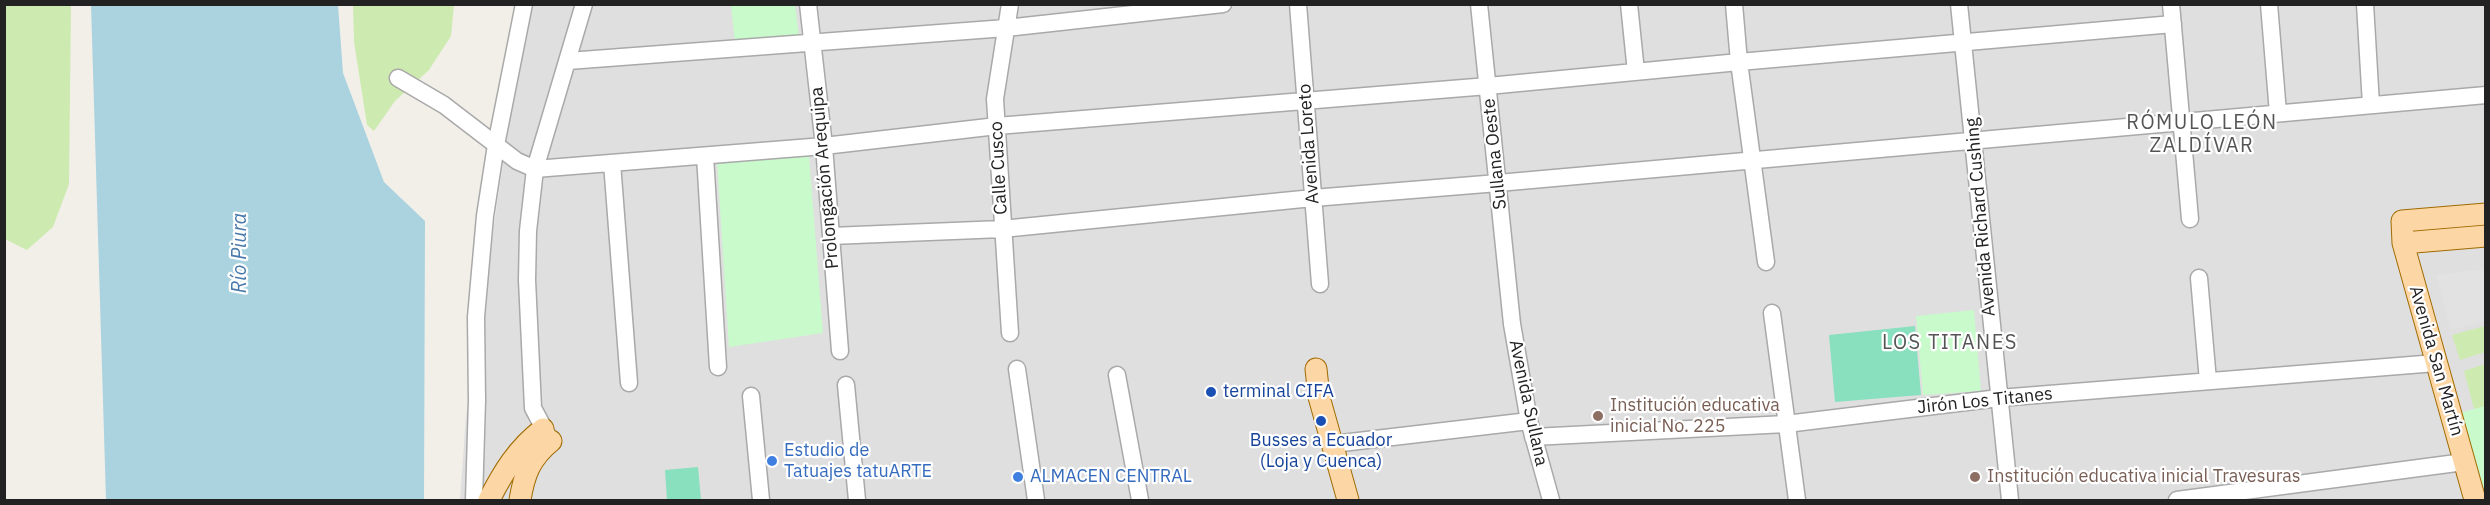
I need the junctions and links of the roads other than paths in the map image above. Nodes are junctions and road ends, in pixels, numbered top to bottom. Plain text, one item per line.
1 (524, 4) edge
2 (584, 4) edge
3 (808, 4) edge
4 (1010, 4) edge
5 (1223, 4) edge
6 (1298, 4) edge
7 (1479, 4) edge
8 (1629, 4) edge
9 (1734, 4) edge
10 (1959, 4) edge
11 (2171, 4) edge
12 (2269, 4) edge
13 (2365, 4) edge
14 (2173, 24) junction
15 (1006, 27) junction
16 (1964, 43) junction
17 (812, 44) junction
18 (568, 62) junction
19 (1739, 62) junction
20 (1636, 72) junction
21 (398, 78) dead end
22 (1488, 86) junction
23 (2486, 94) edge
24 (1306, 99) junction
25 (2370, 105) junction
26 (2278, 113) junction
27 (2182, 122) junction
28 (997, 126) junction
29 (1975, 141) junction
30 (496, 145) junction
31 (824, 146) junction
32 (705, 156) junction
33 (1752, 161) junction
34 (612, 163) junction
35 (535, 169) junction
36 (1498, 183) junction
37 (1313, 198) junction
38 (2486, 214) edge
39 (2190, 219) dead end
40 (1002, 229) junction
41 (831, 236) junction
42 (2486, 236) edge
43 (2403, 243) junction
44 (1766, 262) dead end
45 (2199, 279) dead end
46 (1320, 284) dead end
47 (1510, 304) joint
48 (1772, 313) dead end
49 (1010, 333) dead end
50 (840, 351) dead end
51 (2436, 363) junction
52 (718, 367) dead end
53 (1017, 369) dead end
54 (1316, 369) dead end
55 (1118, 375) dead end
56 (2208, 381) junction
57 (629, 383) dead end
58 (846, 385) dead end
59 (751, 396) dead end
60 (1999, 398) junction
61 (1786, 424) junction
62 (1531, 429) junction
63 (547, 435) junction
64 (1333, 444) junction
65 (2464, 462) junction
66 (474, 501) edge
67 (489, 501) edge
68 (520, 501) edge
69 (761, 501) edge
70 (856, 501) edge
71 (1036, 501) edge
72 (1140, 501) edge
73 (1348, 501) edge
74 (1551, 501) edge
75 (1797, 501) edge
76 (2010, 501) edge
77 (2177, 501) edge
78 (2475, 501) edge

1 - 30 street
2 - 18 street
3 - 17 street, Prolongación Arequipa
4 - 15 street, Calle Cusco
5 - 15 street
6 - 24 street, Avenida Loreto
7 - 22 street, Sullana Oeste
8 - 20 street
9 - 19 street
10 - 16 street, Avenida Richard Cushing
11 - 14 street
12 - 26 street
13 - 25 street
14 - 16 street
14 - 27 street
15 - 17 street
15 - 28 street, Calle Cusco
16 - 19 street
16 - 29 street, Avenida Richard Cushing
17 - 18 street
17 - 31 street, Prolongación Arequipa
18 - 35 street
19 - 20 street
19 - 33 street
20 - 22 street
21 - 30 street
22 - 24 street
22 - 36 street, Sullana Oeste
23 - 25 street
24 - 28 street
24 - 37 street, Avenida Loreto
25 - 26 street
26 - 27 street
27 - 29 street
27 - 39 street
28 - 31 street
28 - 40 street, Calle Cusco
29 - 33 street
29 - 60 street, Avenida Richard Cushing
30 - 35 street
30 - 66 street
31 - 32 street
31 - 41 street, Prolongación Arequipa
32 - 34 street
32 - 52 street
33 - 36 street
33 - 44 street
34 - 35 street
34 - 57 street
35 - 63 street
36 - 37 street
36 - 47 street, Sullana Oeste
37 - 40 street
37 - 46 street, Avenida Loreto
38 - 43 main road, Avenida San Martín
40 - 41 street
40 - 49 street, Calle Cusco
41 - 50 street, Prolongación Arequipa
42 - 43 main road
43 - 51 main road, Avenida San Martín
45 - 56 street
47 - 62 street, Avenida Sullana
48 - 61 street
51 - 56 street, Jirón Los Titanes
51 - 65 main road, Avenida San Martín
53 - 71 street
54 - 64 main road
55 - 72 street
56 - 60 street, Jirón Los Titanes
58 - 70 street
59 - 69 street
60 - 61 street, Jirón Los Titanes
60 - 76 street, Avenida Richard Cushing
61 - 62 street, Jirón Los Titanes
61 - 75 street
62 - 64 street, Jirón Los Titanes
62 - 74 street, Avenida Sullana
63 - 67 main road
63 - 68 main road
64 - 73 main road
65 - 77 street
65 - 78 main road, Avenida San Martín

